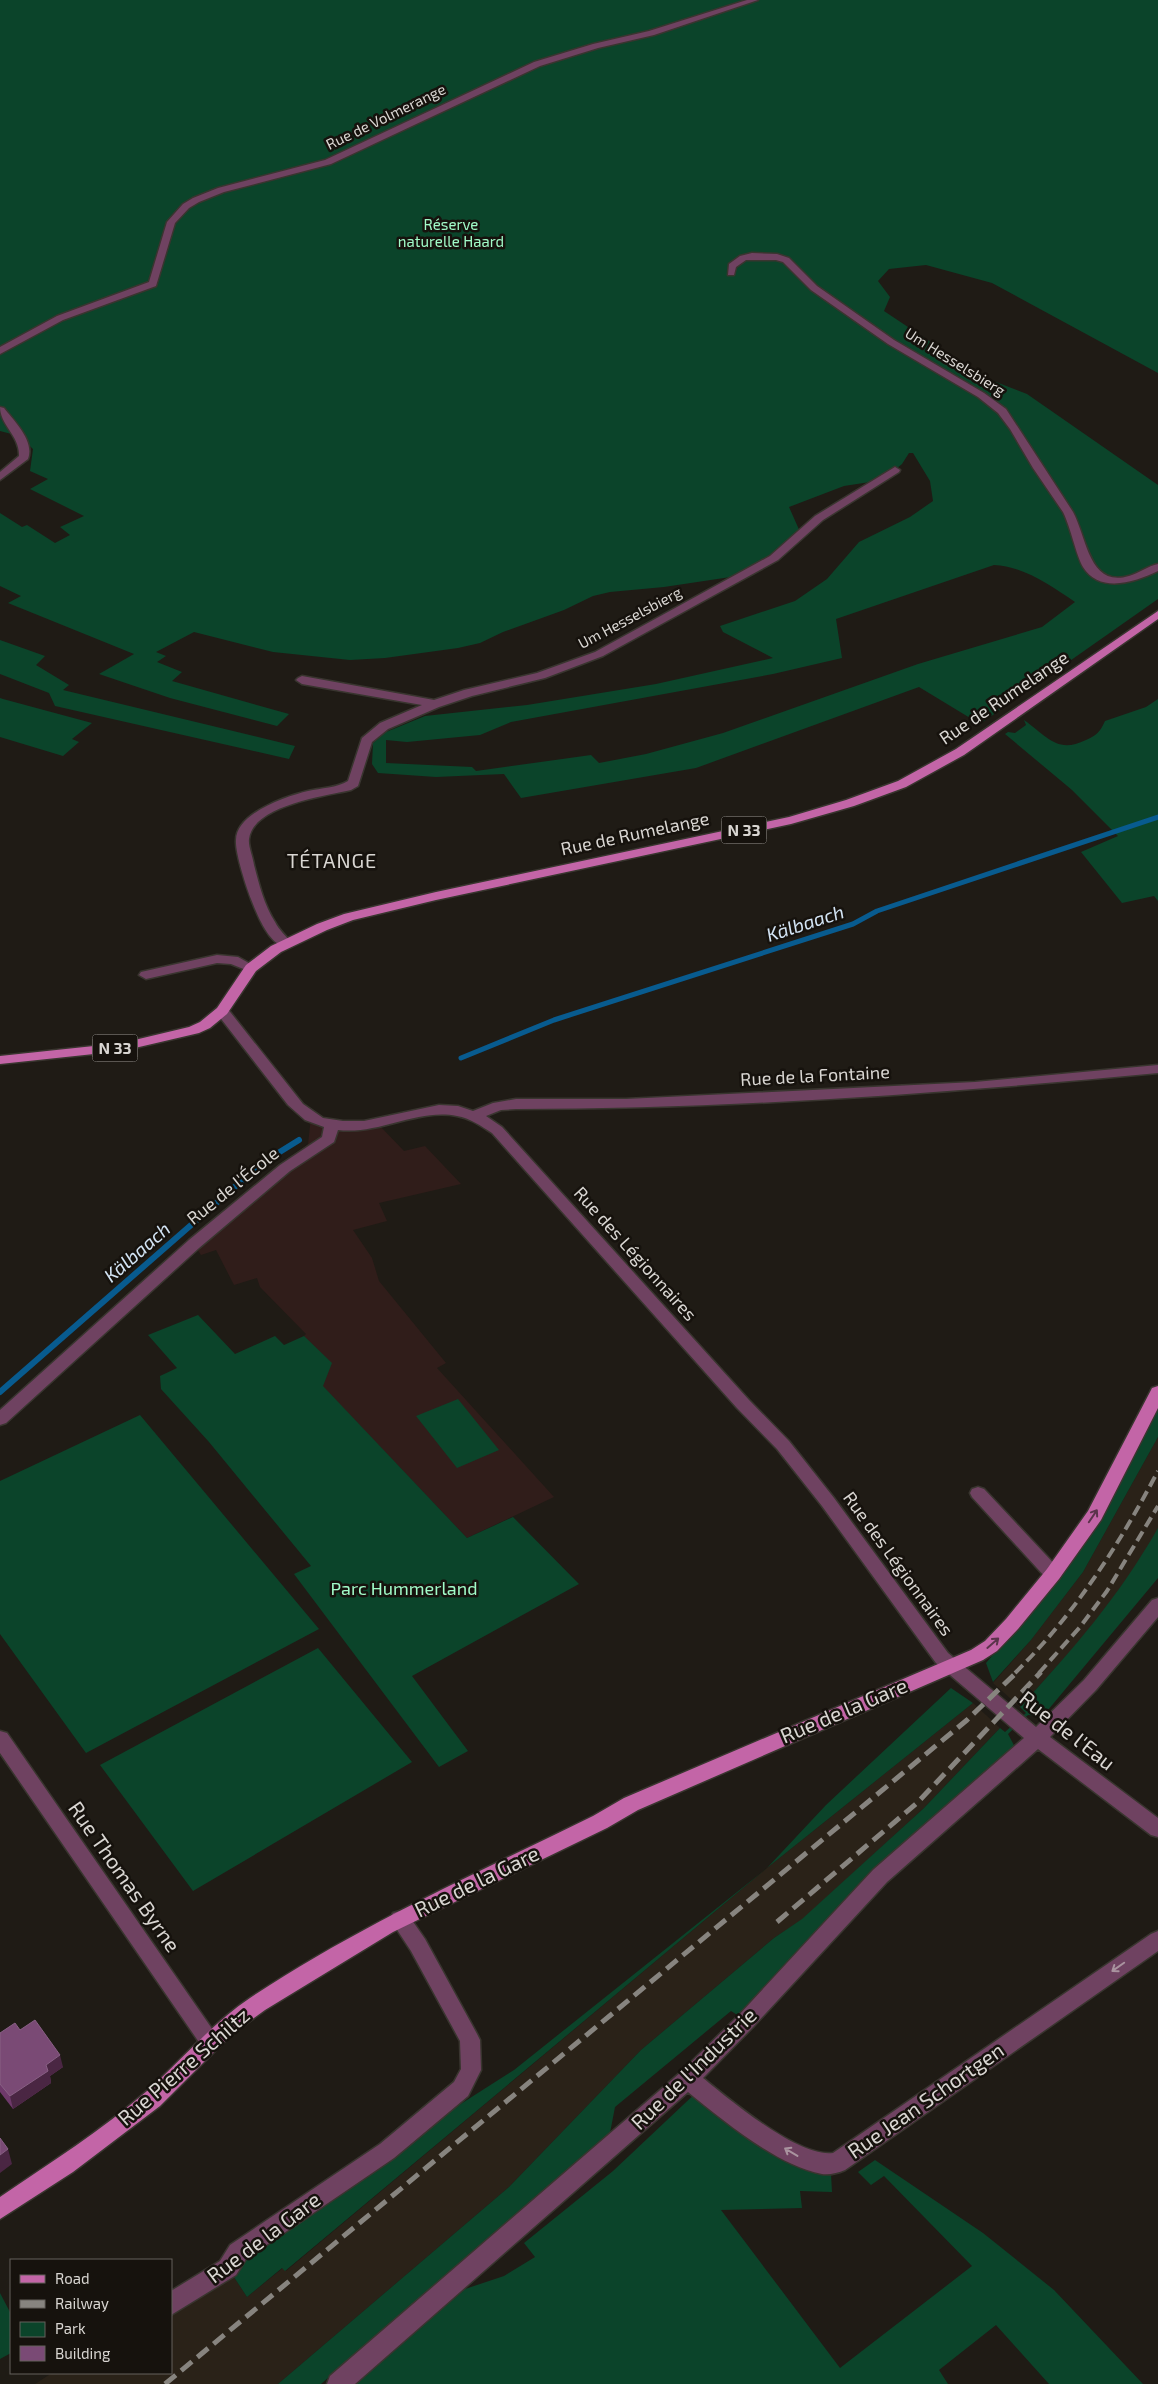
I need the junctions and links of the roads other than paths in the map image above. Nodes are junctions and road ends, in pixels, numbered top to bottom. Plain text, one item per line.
1 (754, 0) edge
2 (731, 273) dead end
3 (0, 351) edge
4 (0, 410) edge
5 (895, 470) dead end
6 (0, 477) edge
7 (1158, 567) edge
8 (1158, 614) edge
9 (302, 680) dead end
10 (435, 704) junction
11 (286, 944) junction
12 (251, 968) junction
13 (146, 975) dead end
14 (222, 1011) junction
15 (0, 1060) edge
16 (1158, 1069) edge
17 (474, 1116) junction
18 (332, 1125) junction
19 (1158, 1392) edge
20 (0, 1419) edge
21 (978, 1493) dead end
22 (1053, 1574) junction
23 (1158, 1605) edge
24 (950, 1665) junction
25 (0, 1738) edge
26 (1037, 1738) junction
27 (1158, 1829) edge
28 (400, 1919) junction
29 (1158, 1940) edge
30 (210, 2042) junction
31 (688, 2079) junction
32 (0, 2209) edge
33 (172, 2303) edge
34 (338, 2384) edge

1 - 3 street, Rue de Volmerange
2 - 7 street, Um Hesselsbierg
4 - 6 street
5 - 10 street, Um Hesselsbierg
8 - 11 main road, Rue de Rumelange / N 33
9 - 10 street, Um Hesselsbierg
10 - 11 street, Um Hesselsbierg
11 - 12 main road, Rue de Rumelange / N 33
12 - 13 street
12 - 14 main road, Rue de Rumelange / N 33
14 - 15 main road, N 33
14 - 18 street, Rue des Légionnaires
16 - 17 street, Rue de la Fontaine
17 - 18 street, Rue des Légionnaires
17 - 24 street, Rue des Légionnaires
18 - 20 street, Rue de l'École
22 -> 19 main road, Rue de la Gare
21 - 22 street
24 -> 22 main road, Rue de la Gare
23 - 26 street, Rue de l'Industrie
24 - 26 street, Rue de l'Eau
24 - 28 main road, Rue de la Gare
25 - 30 street, Rue Thomas Byrne
26 - 27 street, Rue de l'Eau
26 - 31 street, Rue de l'Industrie
28 - 30 main road, Rue Pierre Schiltz
28 - 33 street, Rue de la Gare
29 -> 31 street, Rue Jean Schortgen
30 - 32 main road, Rue Pierre Schiltz
31 - 34 street, Rue de l'Industrie

